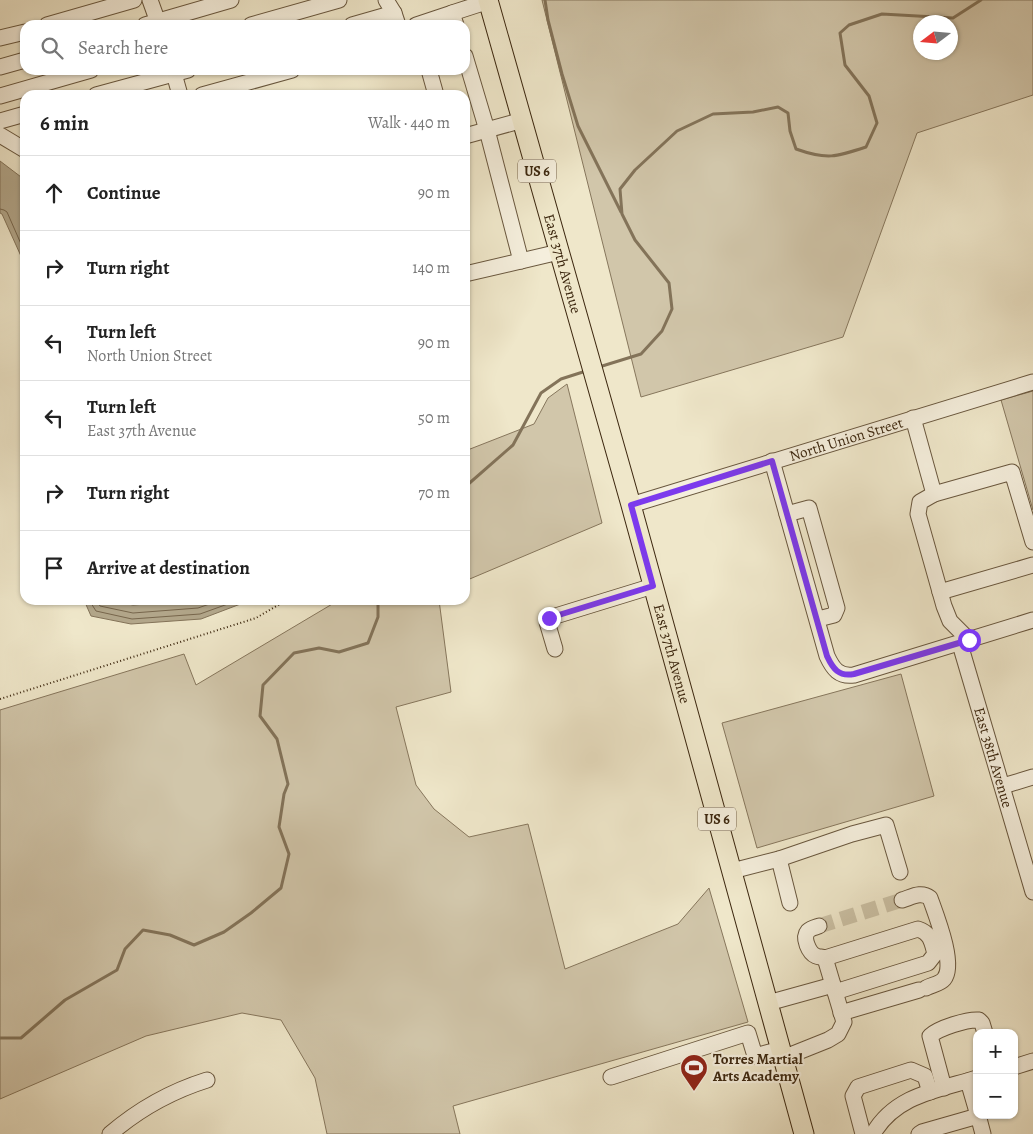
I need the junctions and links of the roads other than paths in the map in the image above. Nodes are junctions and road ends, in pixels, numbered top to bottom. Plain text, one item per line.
1 (134, 0) edge
2 (150, 0) edge
3 (231, 0) edge
4 (339, 0) edge
5 (386, 0) edge
6 (489, 1) edge
7 (396, 19) edge
8 (454, 19) edge
9 (64, 20) edge
10 (153, 20) edge
11 (167, 20) edge
12 (269, 20) edge
13 (20, 33) edge
14 (0, 38) edge
15 (20, 61) edge
16 (0, 67) edge
17 (470, 73) edge
18 (74, 75) edge
19 (165, 75) edge
20 (179, 75) edge
21 (274, 75) edge
22 (430, 75) edge
23 (20, 90) edge
24 (21, 90) edge
25 (113, 90) edge
26 (180, 90) edge
27 (220, 90) edge
28 (435, 90) edge
29 (0, 96) edge
30 (20, 115) edge
31 (2, 120) edge
32 (523, 120) junction
33 (487, 130) junction
34 (470, 135) edge
35 (16, 144) edge
36 (559, 252) junction
37 (521, 261) junction
38 (470, 273) edge
39 (1033, 382) edge
40 (913, 418) junction
41 (772, 461) junction
42 (934, 494) junction
43 (631, 505) junction
44 (787, 514) junction
45 (1033, 542) edge
46 (1033, 565) edge
47 (653, 586) junction
48 (940, 592) junction
49 (818, 619) junction
50 (1033, 620) edge
51 (966, 646) junction
52 (555, 649) dead end
53 (1033, 777) edge
54 (1003, 786) junction
55 (778, 859) junction
56 (732, 871) junction
57 (900, 872) dead end
58 (1033, 892) edge
59 (902, 900) tunnel mouth
60 (790, 903) dead end
61 (937, 919) junction
62 (819, 926) tunnel mouth
63 (918, 929) junction
64 (825, 958) junction
65 (834, 989) junction
66 (768, 1003) junction
67 (841, 1013) junction
68 (984, 1029) edge
69 (782, 1054) junction
70 (1033, 1061) edge
71 (1018, 1066) edge
72 (611, 1077) dead end
73 (972, 1079) edge
74 (207, 1080) dead end
75 (937, 1090) junction
76 (973, 1116) edge
77 (979, 1119) edge
78 (110, 1134) edge
79 (804, 1134) edge
80 (863, 1134) edge
81 (873, 1134) edge
82 (919, 1134) edge
83 (983, 1134) edge

1 - 9 street
2 - 10 street
3 - 11 street
4 - 12 street
5 - 7 street
6 - 8 street
6 - 32 main road, East 37th Avenue / US 6
13 - 14 street
15 - 16 street
17 - 33 street
18 - 24 street
19 - 25 street
20 - 26 street
21 - 27 street
22 - 28 street
23 - 29 street
30 - 31 street
31 - 35 street
32 - 33 street
32 - 36 main road, East 37th Avenue / US 6
33 - 34 street
33 - 37 street
36 - 37 street
36 - 43 main road, East 37th Avenue / US 6
37 - 38 street
39 - 40 street, North Union Street
40 - 41 street, North Union Street
40 - 42 street
41 - 43 street, North Union Street
41 - 44 street
42 - 45 street
42 - 48 street
43 - 47 main road, East 37th Avenue / US 6
44 - 49 street
44 - 49 street
46 - 48 street
47 - 52 street
47 - 56 main road, East 37th Avenue / US 6
48 - 51 street
49 - 51 street
50 - 51 street
51 - 54 street, East 38th Avenue
53 - 54 street
54 - 58 street, East 38th Avenue
55 - 56 street
55 - 57 street
55 - 60 street
56 - 66 main road, East 37th Avenue / US 6
59 - 61 street
61 - 63 street
61 - 67 street
62 - 64 street
63 - 64 street
63 - 65 street
64 - 65 street
65 - 66 street
65 - 67 street
66 - 69 main road, East 37th Avenue / US 6
67 - 69 street
68 - 75 street
69 - 72 street
69 - 79 main road, East 37th Avenue / US 6
70 - 71 street
73 - 75 street
74 - 78 street
75 - 80 street
75 - 81 street
76 - 82 street
77 - 83 street

